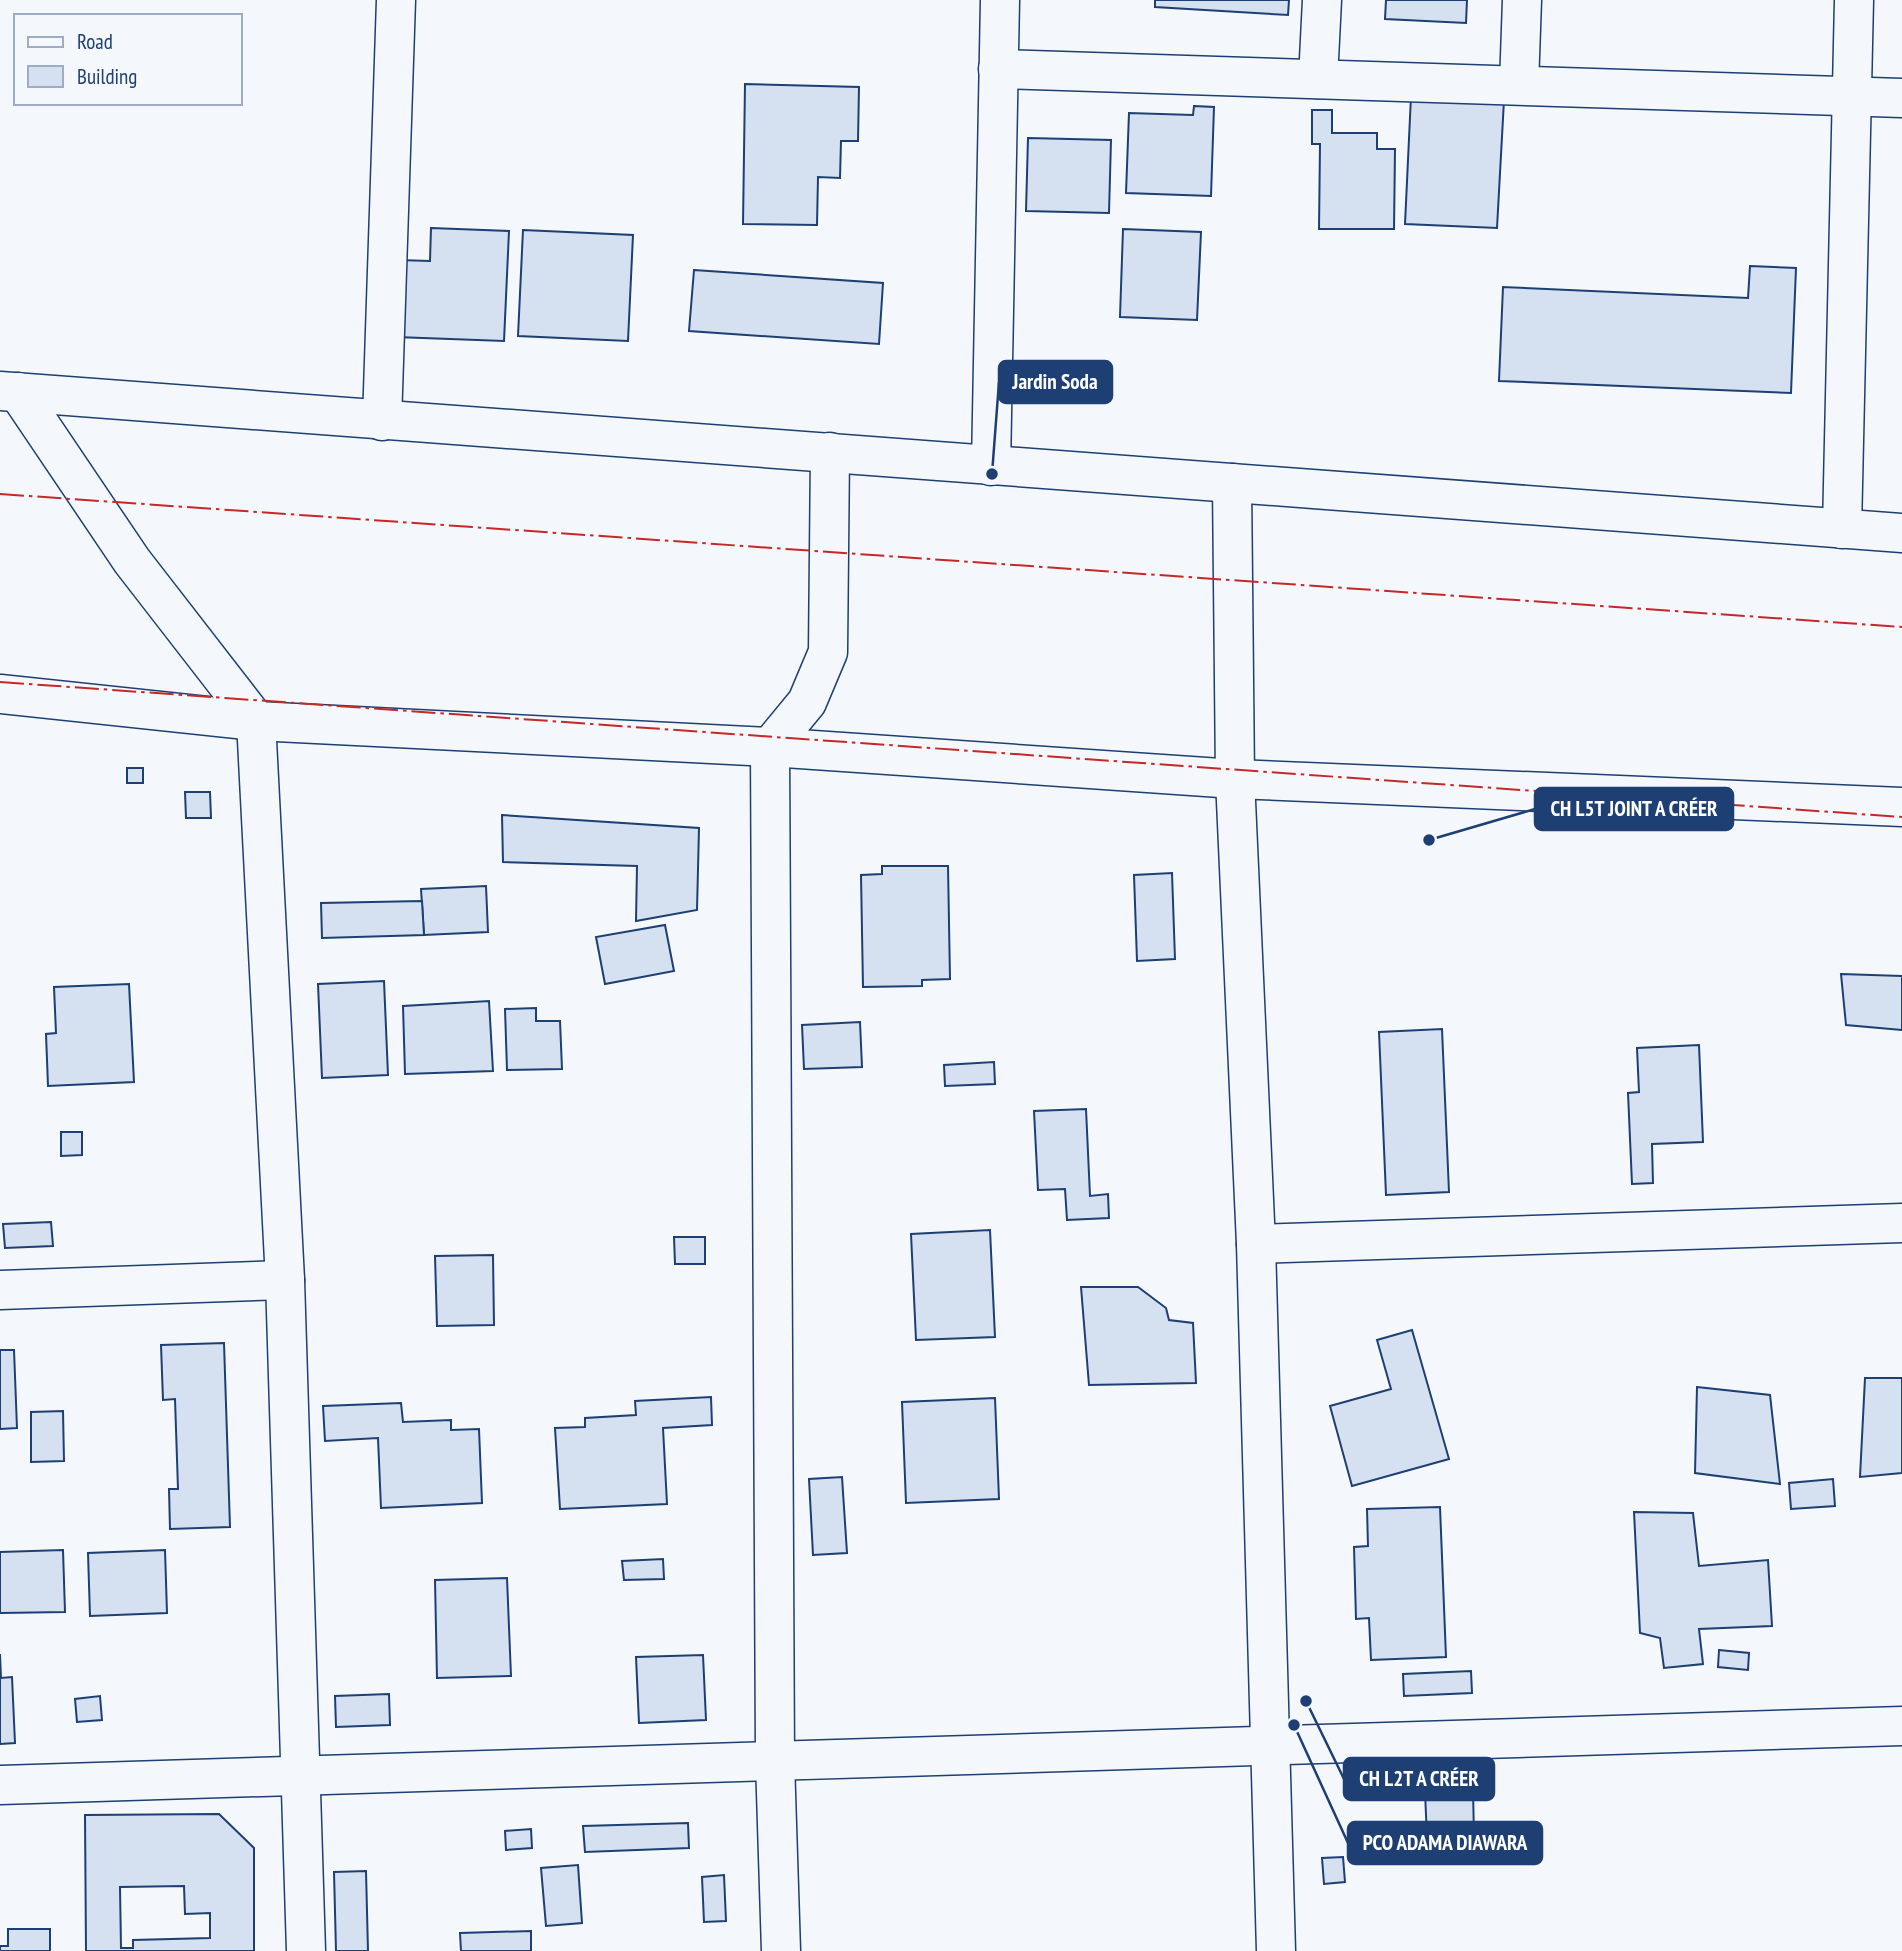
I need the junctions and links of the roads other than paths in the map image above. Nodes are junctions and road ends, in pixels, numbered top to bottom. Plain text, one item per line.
1 (396, 0) edge
2 (1000, 0) edge
3 (1322, 0) edge
4 (1522, 0) edge
5 (1854, 0) edge
6 (998, 69) junction
7 (1318, 79) junction
8 (1519, 85) junction
9 (1852, 96) junction
10 (1902, 98) edge
11 (9, 391) edge
12 (382, 421) junction
13 (831, 452) junction
14 (991, 466) junction
15 (1232, 483) junction
16 (1842, 529) junction
17 (1902, 533) edge
18 (0, 694) edge
19 (256, 721) junction
20 (770, 747) junction
21 (1235, 779) junction
22 (1902, 807) edge
23 (1902, 1223) edge
24 (1256, 1244) junction
25 (285, 1280) junction
26 (0, 1290) edge
27 (1902, 1726) edge
28 (1270, 1746) junction
29 (775, 1761) junction
30 (301, 1776) junction
31 (0, 1785) edge
32 (306, 1951) edge
33 (781, 1951) edge
34 (1276, 1951) edge

1 - 12 street
2 - 6 street
3 - 7 street
4 - 8 street
5 - 9 street
6 - 7 street
6 - 14 street
7 - 8 street
8 - 9 street
9 - 10 street
9 - 16 street
11 - 12 street
11 - 19 street
12 - 13 street
13 - 14 street
13 - 20 street
14 - 15 street
15 - 16 street
15 - 21 street
16 - 17 street
18 - 19 street
19 - 20 street
19 - 25 street
20 - 21 street
20 - 29 street
21 - 22 street
21 - 24 street
23 - 24 street
24 - 28 street
25 - 26 street
25 - 30 street
27 - 28 street
28 - 29 street
28 - 34 street
29 - 30 street
29 - 33 street
30 - 31 street
30 - 32 street

